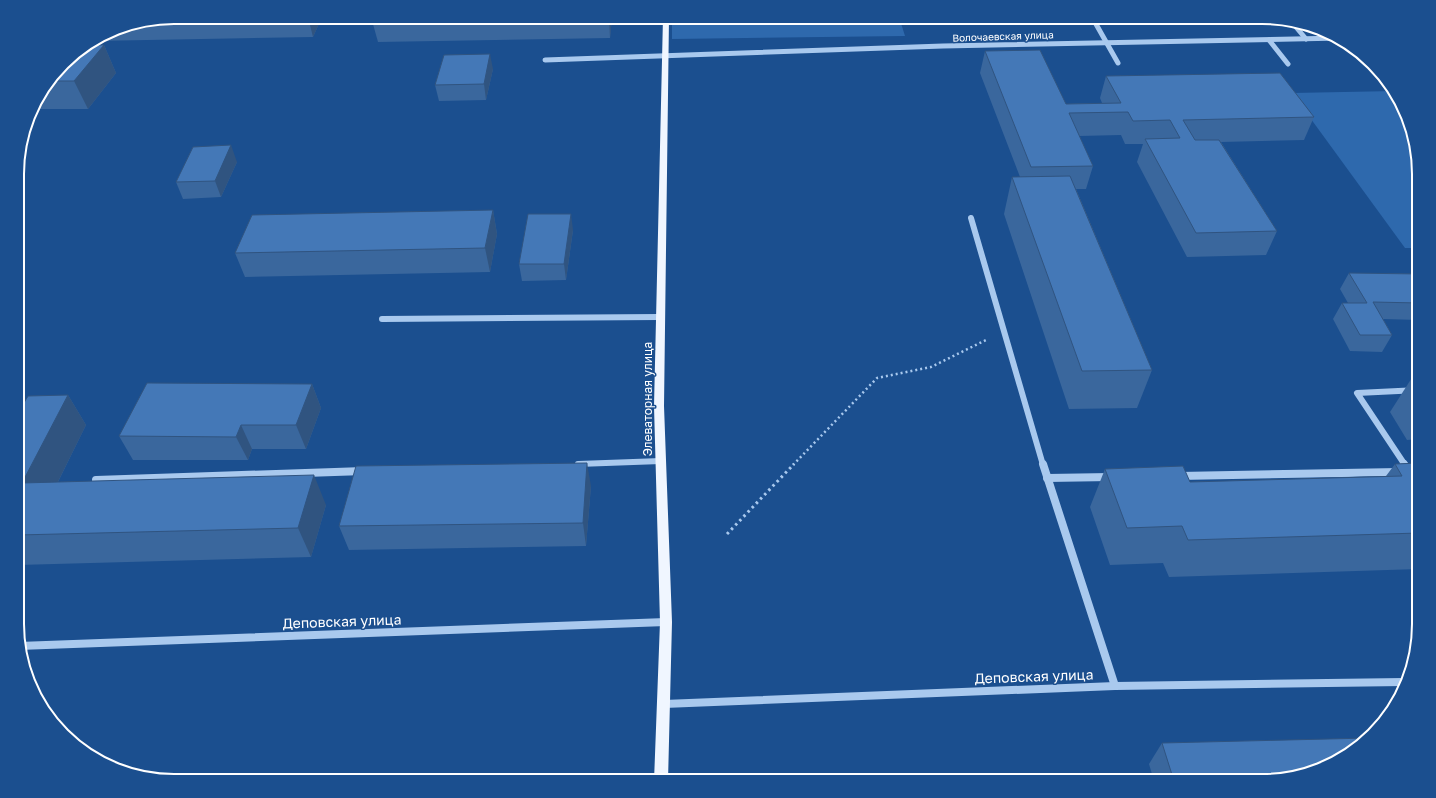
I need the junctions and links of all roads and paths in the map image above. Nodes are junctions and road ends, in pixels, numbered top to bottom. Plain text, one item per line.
1 (666, 24) edge
2 (1096, 24) edge
3 (1297, 28) edge
4 (1327, 38) edge
5 (1306, 39) junction
6 (1269, 40) junction
7 (1107, 42) junction
8 (666, 54) junction
9 (545, 60) dead end
10 (1118, 63) dead end
11 (1288, 64) dead end
12 (971, 218) dead end
13 (660, 317) junction
14 (382, 319) dead end
15 (1004, 331) junction
16 (1412, 390) edge
17 (661, 461) junction
18 (573, 464) edge
19 (374, 470) edge
20 (1409, 472) joint
21 (1173, 476) edge
22 (1118, 477) edge
23 (1047, 478) junction
24 (96, 480) edge
25 (727, 534) dead end
26 (666, 622) junction
27 (25, 646) edge
28 (1401, 682) edge
29 (1115, 686) junction
30 (664, 704) junction
31 (661, 774) edge

1 - 8 main road, Элеваторная улица
2 - 7 street
3 - 5 street
4 - 5 street, Волочаевская улица
5 - 6 street, Волочаевская улица
6 - 7 street, Волочаевская улица
6 - 11 street
7 - 8 street, Волочаевская улица
7 - 10 street
8 - 9 street, Волочаевская улица
8 - 13 main road, Элеваторная улица
12 - 15 street
13 - 14 street
13 - 17 main road, Элеваторная улица
15 - 23 street
15 - 25 path
16 - 20 street
17 - 18 street
17 - 26 main road, Элеваторная улица
19 - 24 street
20 - 21 street
22 - 23 street
23 - 29 street
26 - 27 street, Деповская улица
26 - 30 main road, Элеваторная улица
28 - 29 street, Деповская улица
29 - 30 street, Деповская улица
30 - 31 main road, Элеваторная улица

